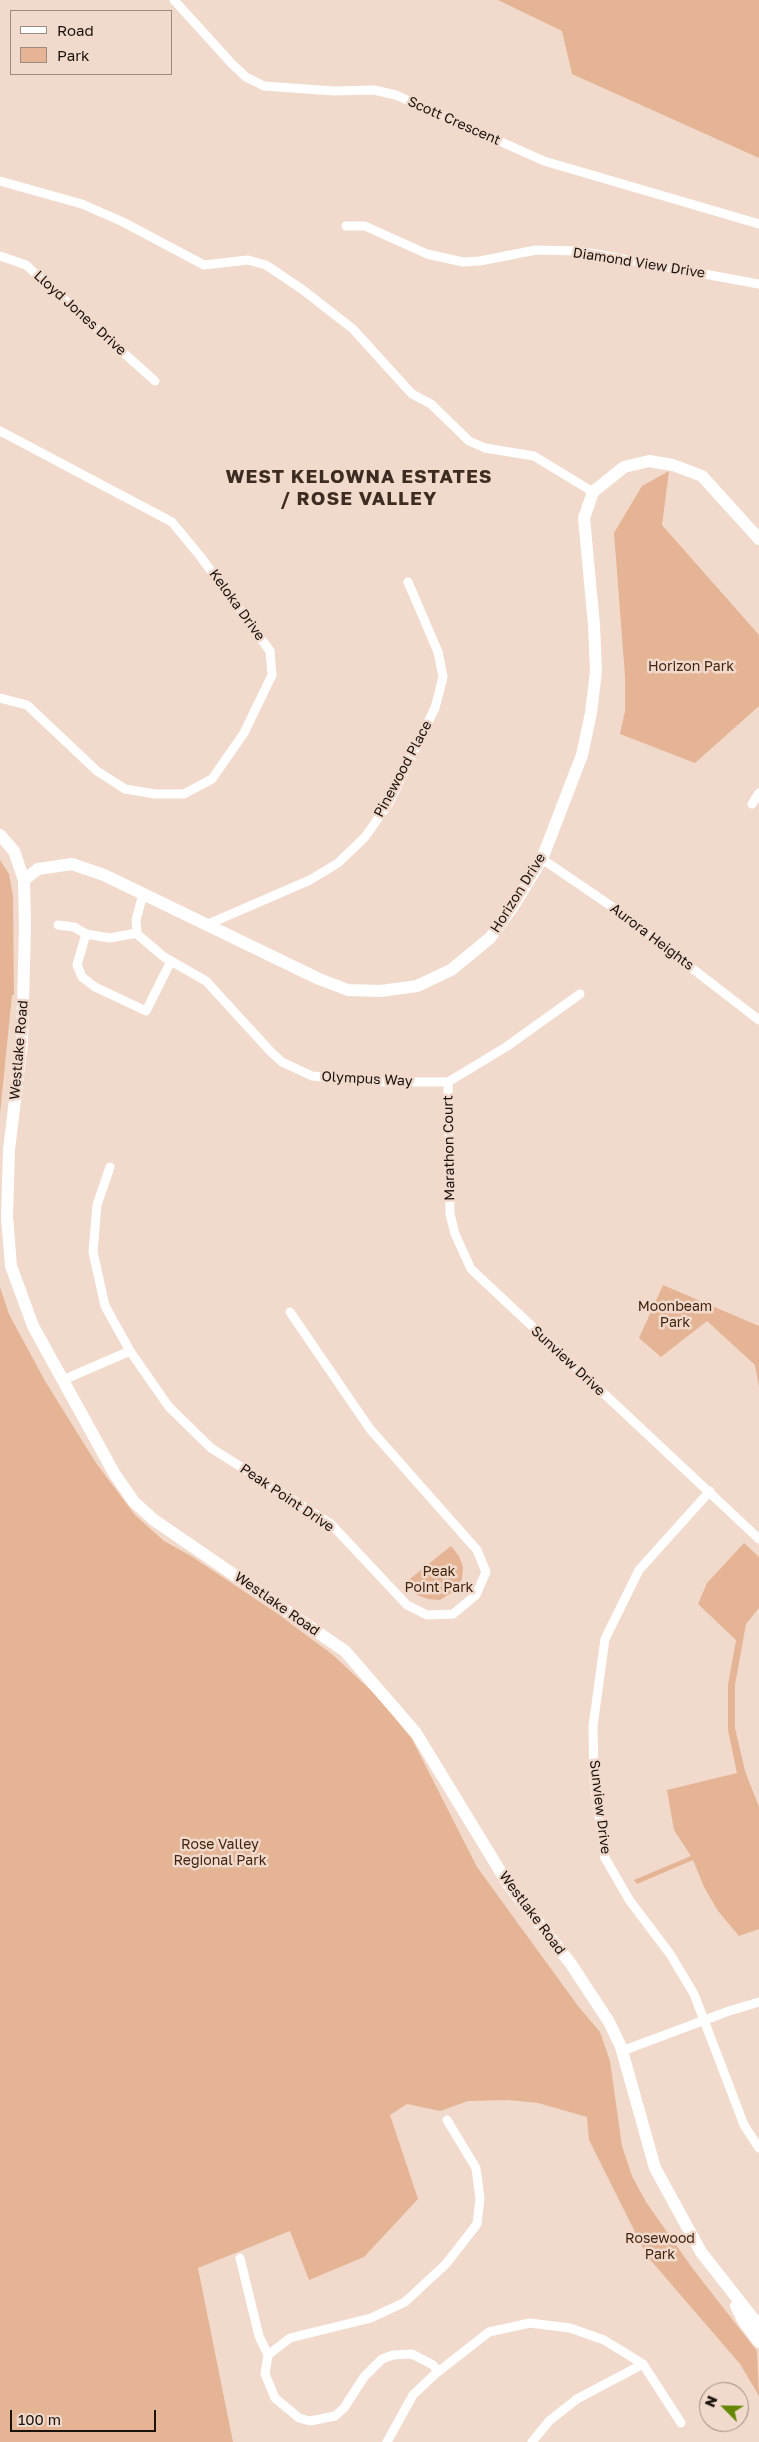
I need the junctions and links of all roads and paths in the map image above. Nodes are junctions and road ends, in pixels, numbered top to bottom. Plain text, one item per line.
1 (174, 0) edge
2 (0, 181) edge
3 (759, 224) edge
4 (346, 226) dead end
5 (0, 256) edge
6 (759, 284) edge
7 (155, 381) dead end
8 (0, 431) edge
9 (593, 492) junction
10 (759, 539) edge
11 (408, 582) dead end
12 (0, 698) edge
13 (759, 793) edge
14 (752, 804) dead end
15 (0, 835) edge
16 (542, 859) junction
17 (24, 880) junction
18 (143, 894) junction
19 (58, 925) dead end
20 (206, 925) junction
21 (137, 933) junction
22 (86, 934) junction
23 (171, 961) junction
24 (580, 994) dead end
25 (759, 1020) edge
26 (448, 1082) junction
27 (110, 1167) dead end
28 (450, 1214) joint
29 (290, 1312) dead end
30 (130, 1351) junction
31 (63, 1380) junction
32 (710, 1491) junction
33 (759, 1539) edge
34 (759, 2002) edge
35 (704, 2020) junction
36 (622, 2051) junction
37 (447, 2120) dead end
38 (759, 2148) edge
39 (240, 2258) dead end
40 (727, 2286) junction
41 (759, 2326) edge
42 (759, 2342) edge
43 (268, 2355) junction
44 (643, 2364) junction
45 (438, 2371) junction
46 (681, 2423) dead end
47 (387, 2442) edge
48 (532, 2442) edge

1 - 3 street, Scott Crescent
2 - 9 street
4 - 6 street, Diamond View Drive
5 - 7 street, Lloyd Jones Drive
8 - 12 street, Keloka Drive
9 - 10 street
9 - 16 street, Horizon Drive
11 - 20 street, Pinewood Place
13 - 14 street
15 - 17 street, Westlake Road
16 - 20 street, Horizon Drive
16 - 25 street, Aurora Heights
17 - 18 street, Horizon Drive
17 - 31 street, Westlake Road
18 - 20 street, Horizon Drive
18 - 21 street
19 - 22 street
21 - 22 street
21 - 23 street, Olympus Way
22 - 23 street
23 - 26 street, Olympus Way
24 - 26 street
26 - 28 street, Marathon Court
27 - 30 street, Peak Point Drive
28 - 32 street, Sunview Drive
29 - 30 street, Peak Point Drive
30 - 31 street
31 - 36 street, Westlake Road
32 - 33 street, Sunview Drive
32 - 35 street, Sunview Drive
34 - 35 street
35 - 36 street
35 - 38 street, Sunview Drive
36 - 40 street, Westlake Road
37 - 43 street
39 - 43 street
40 - 41 street, Westlake Road
40 - 42 street
43 - 45 street
44 - 45 street
44 - 46 street
44 - 48 street
45 - 47 street

